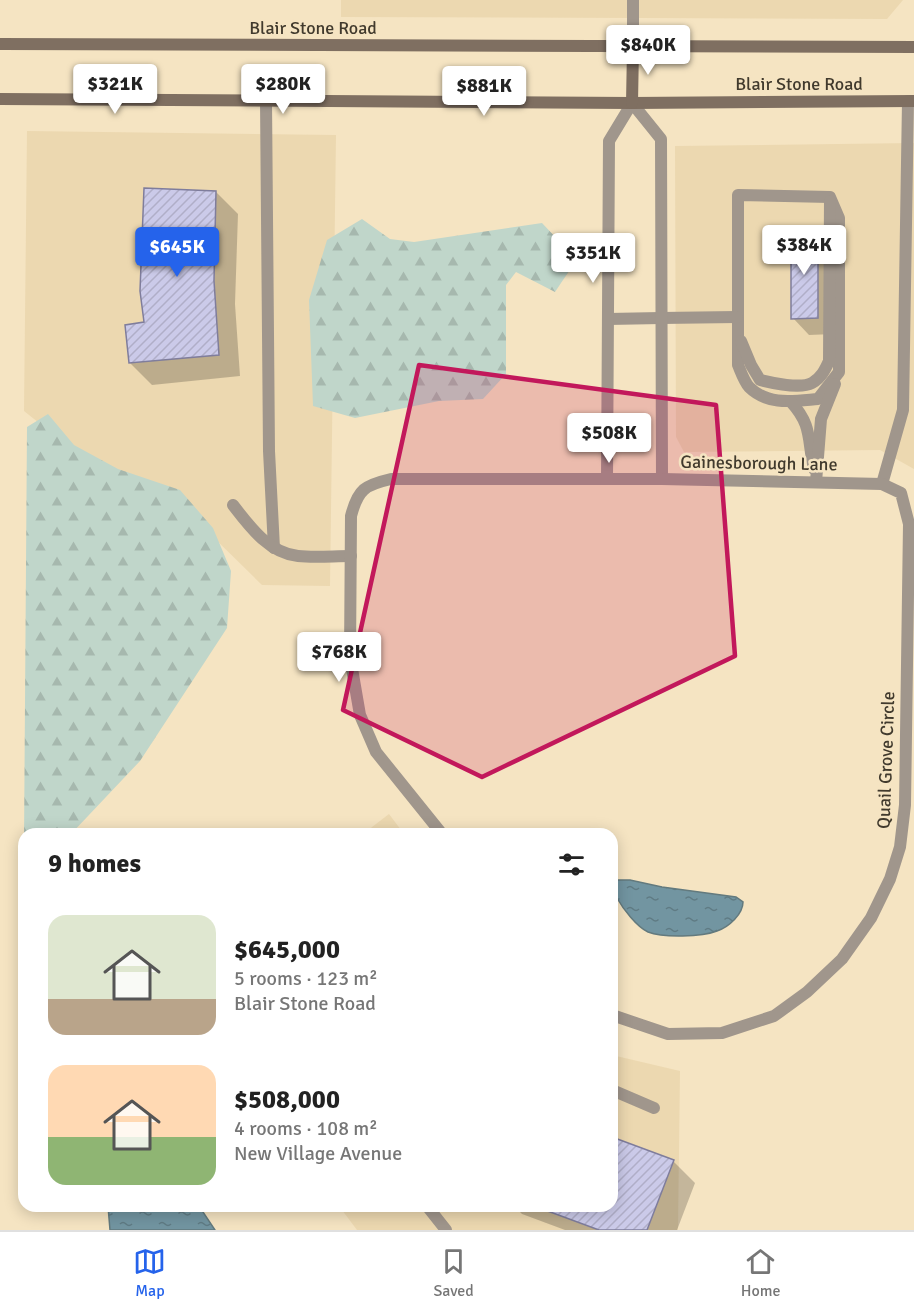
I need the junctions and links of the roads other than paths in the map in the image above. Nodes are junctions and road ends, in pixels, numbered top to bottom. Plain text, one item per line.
1 (633, 0) edge
2 (0, 44) edge
3 (914, 47) edge
4 (633, 48) junction
5 (0, 99) edge
6 (266, 100) junction
7 (911, 101) edge
8 (632, 103) junction
9 (910, 184) edge
10 (830, 197) junction
11 (909, 315) edge
12 (737, 317) junction
13 (608, 318) junction
14 (661, 318) junction
15 (839, 372) junction
16 (791, 402) junction
17 (607, 479) junction
18 (662, 479) junction
19 (816, 482) junction
20 (882, 484) junction
21 (232, 505) dead end
22 (274, 548) junction
23 (351, 556) junction
24 (437, 828) edge
25 (618, 1017) edge
26 (618, 1093) edge
27 (654, 1108) dead end
28 (432, 1212) edge
29 (446, 1230) edge

1 - 4 street
2 - 4 main road, Blair Stone Road
3 - 4 main road, Blair Stone Road
4 - 8 main road
5 - 6 main road, Blair Stone Road
6 - 8 main road, Blair Stone Road
6 - 22 street
7 - 8 main road, Blair Stone Road
7 - 9 street
8 - 13 street
8 - 14 street
9 - 11 street
10 - 12 street
10 - 12 street
10 - 15 street
11 - 20 street
12 - 14 street
12 - 16 street
13 - 14 street
13 - 17 street
14 - 18 street
15 - 16 street
15 - 19 street
16 - 19 street
17 - 18 street, Gainesborough Lane
17 - 23 street, Gainesborough Lane
18 - 19 street, Gainesborough Lane
19 - 20 street, Gainesborough Lane
20 - 25 street, Quail Grove Circle
21 - 22 street
22 - 23 street
23 - 24 street
26 - 27 street
28 - 29 street

